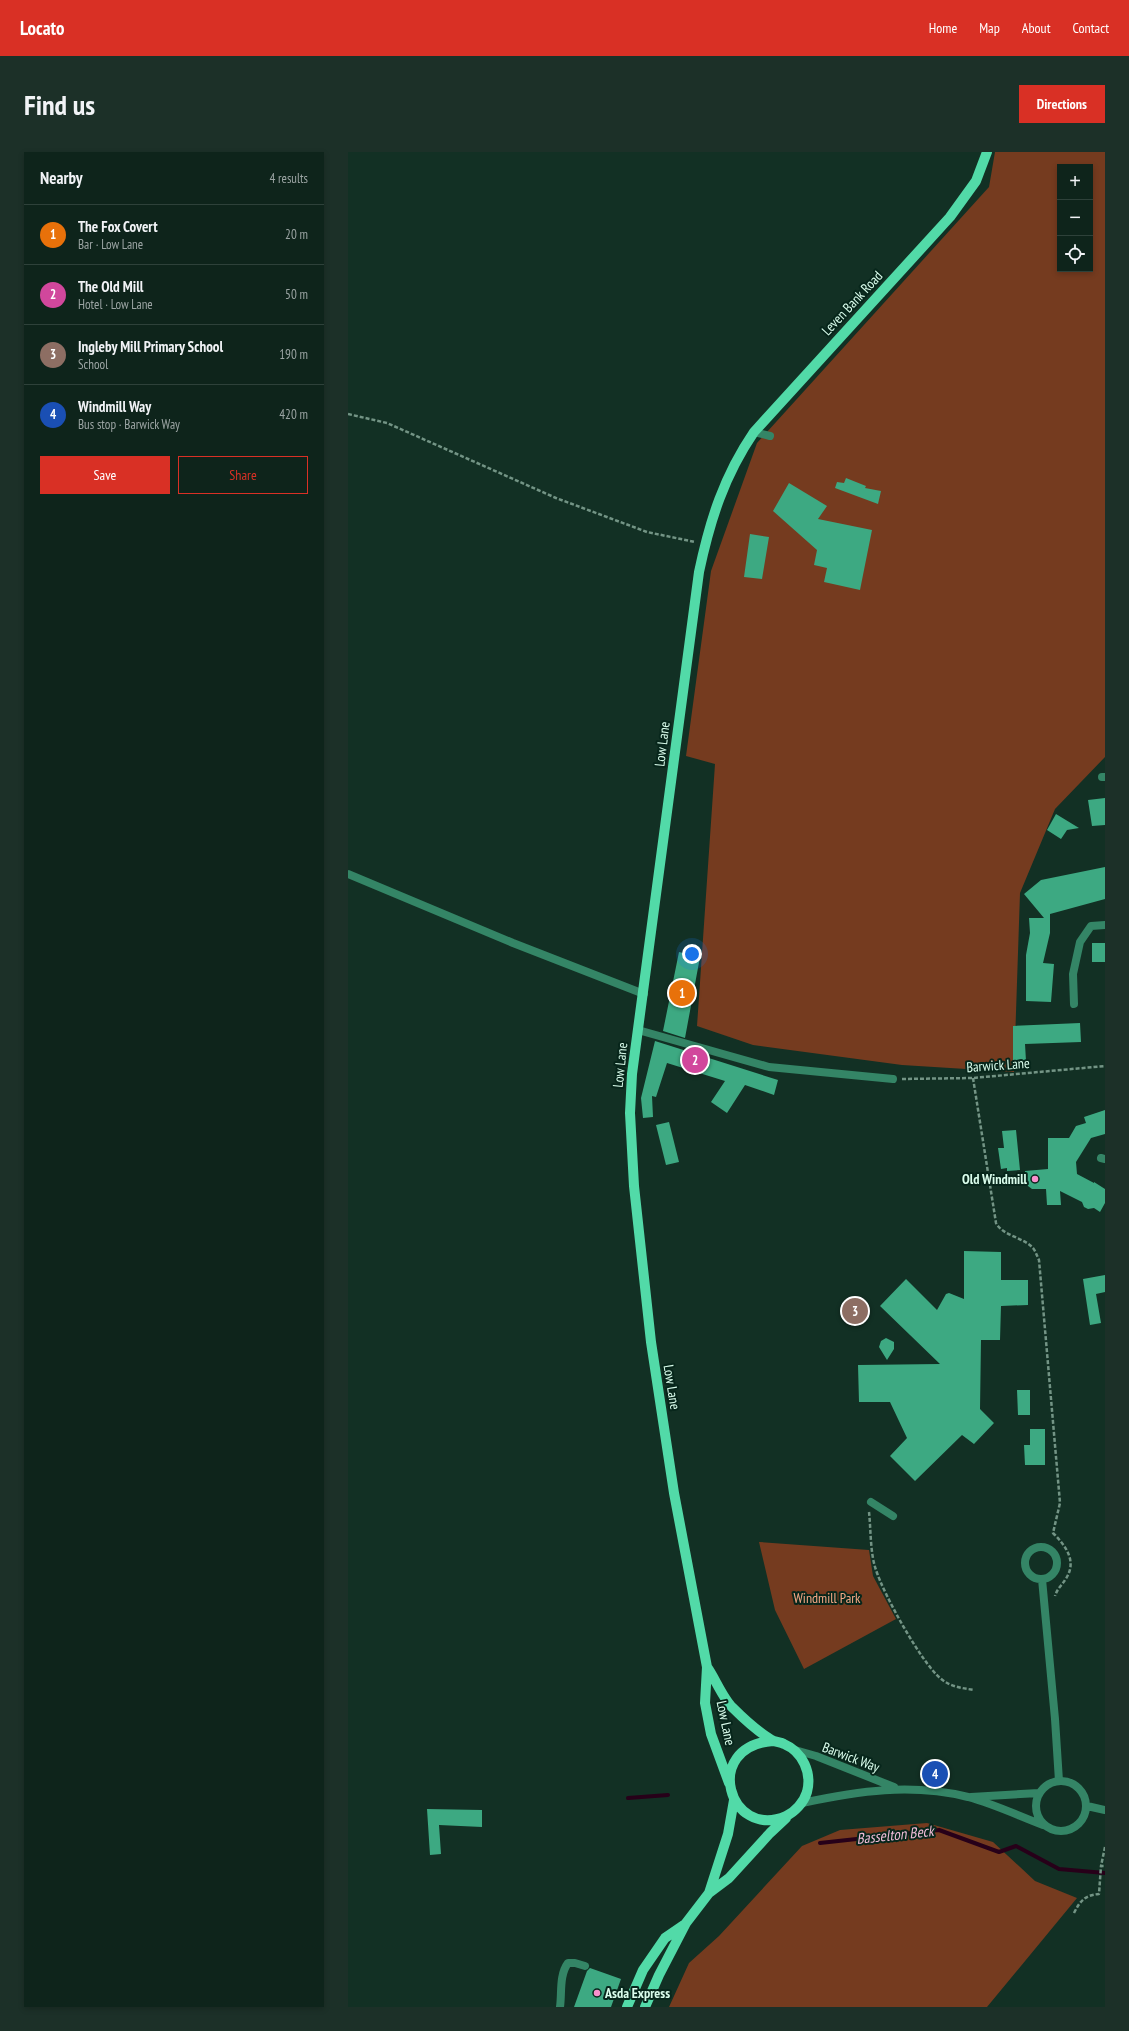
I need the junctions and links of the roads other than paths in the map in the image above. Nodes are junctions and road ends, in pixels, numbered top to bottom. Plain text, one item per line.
1 (987, 152) edge
2 (754, 432) junction
3 (770, 436) dead end
4 (731, 470) joint
5 (348, 874) edge
6 (1105, 925) edge
7 (644, 994) junction
8 (1074, 1004) dead end
9 (638, 1030) junction
10 (893, 1079) road end
11 (871, 1502) road end
12 (893, 1516) dead end
13 (1042, 1579) junction
14 (707, 1667) junction
15 (772, 1741) junction
16 (795, 1750) junction
17 (1059, 1781) junction
18 (729, 1783) junction
19 (897, 1788) junction
20 (1039, 1793) junction
21 (968, 1797) junction
22 (734, 1800) junction
23 (802, 1803) junction
24 (1087, 1806) junction
25 (1105, 1810) edge
26 (790, 1814) junction
27 (1043, 1825) junction
28 (709, 1893) junction
29 (686, 1923) junction
30 (585, 1966) dead end
31 (560, 2007) edge
32 (627, 2007) edge
33 (645, 2007) edge

1 - 2 main road, Leven Bank Road
2 - 3 street
2 - 4 main road, Leven Bank Road
4 - 7 main road, Low Lane
5 - 7 street
6 - 8 street
7 - 9 main road, Low Lane
9 - 10 street
9 - 14 main road, Low Lane
11 - 12 street
13 - 13 street
13 - 17 street
14 - 15 main road, Low Lane
14 - 18 main road, Low Lane
15 - 16 main road
15 - 18 main road
16 - 19 street, Barwick Way
16 - 23 main road
17 - 20 street
17 - 24 street
18 - 22 main road
19 - 21 street, Barwick Way
19 - 23 street, Barwick Way
20 - 21 street, Barwick Way
20 - 27 street
21 - 27 street, Barwick Way
22 - 26 main road
22 - 28 main road
23 - 26 main road
24 - 25 street
24 - 27 street
26 - 28 main road
28 - 29 main road
29 - 32 main road
29 - 33 main road
30 - 31 street

